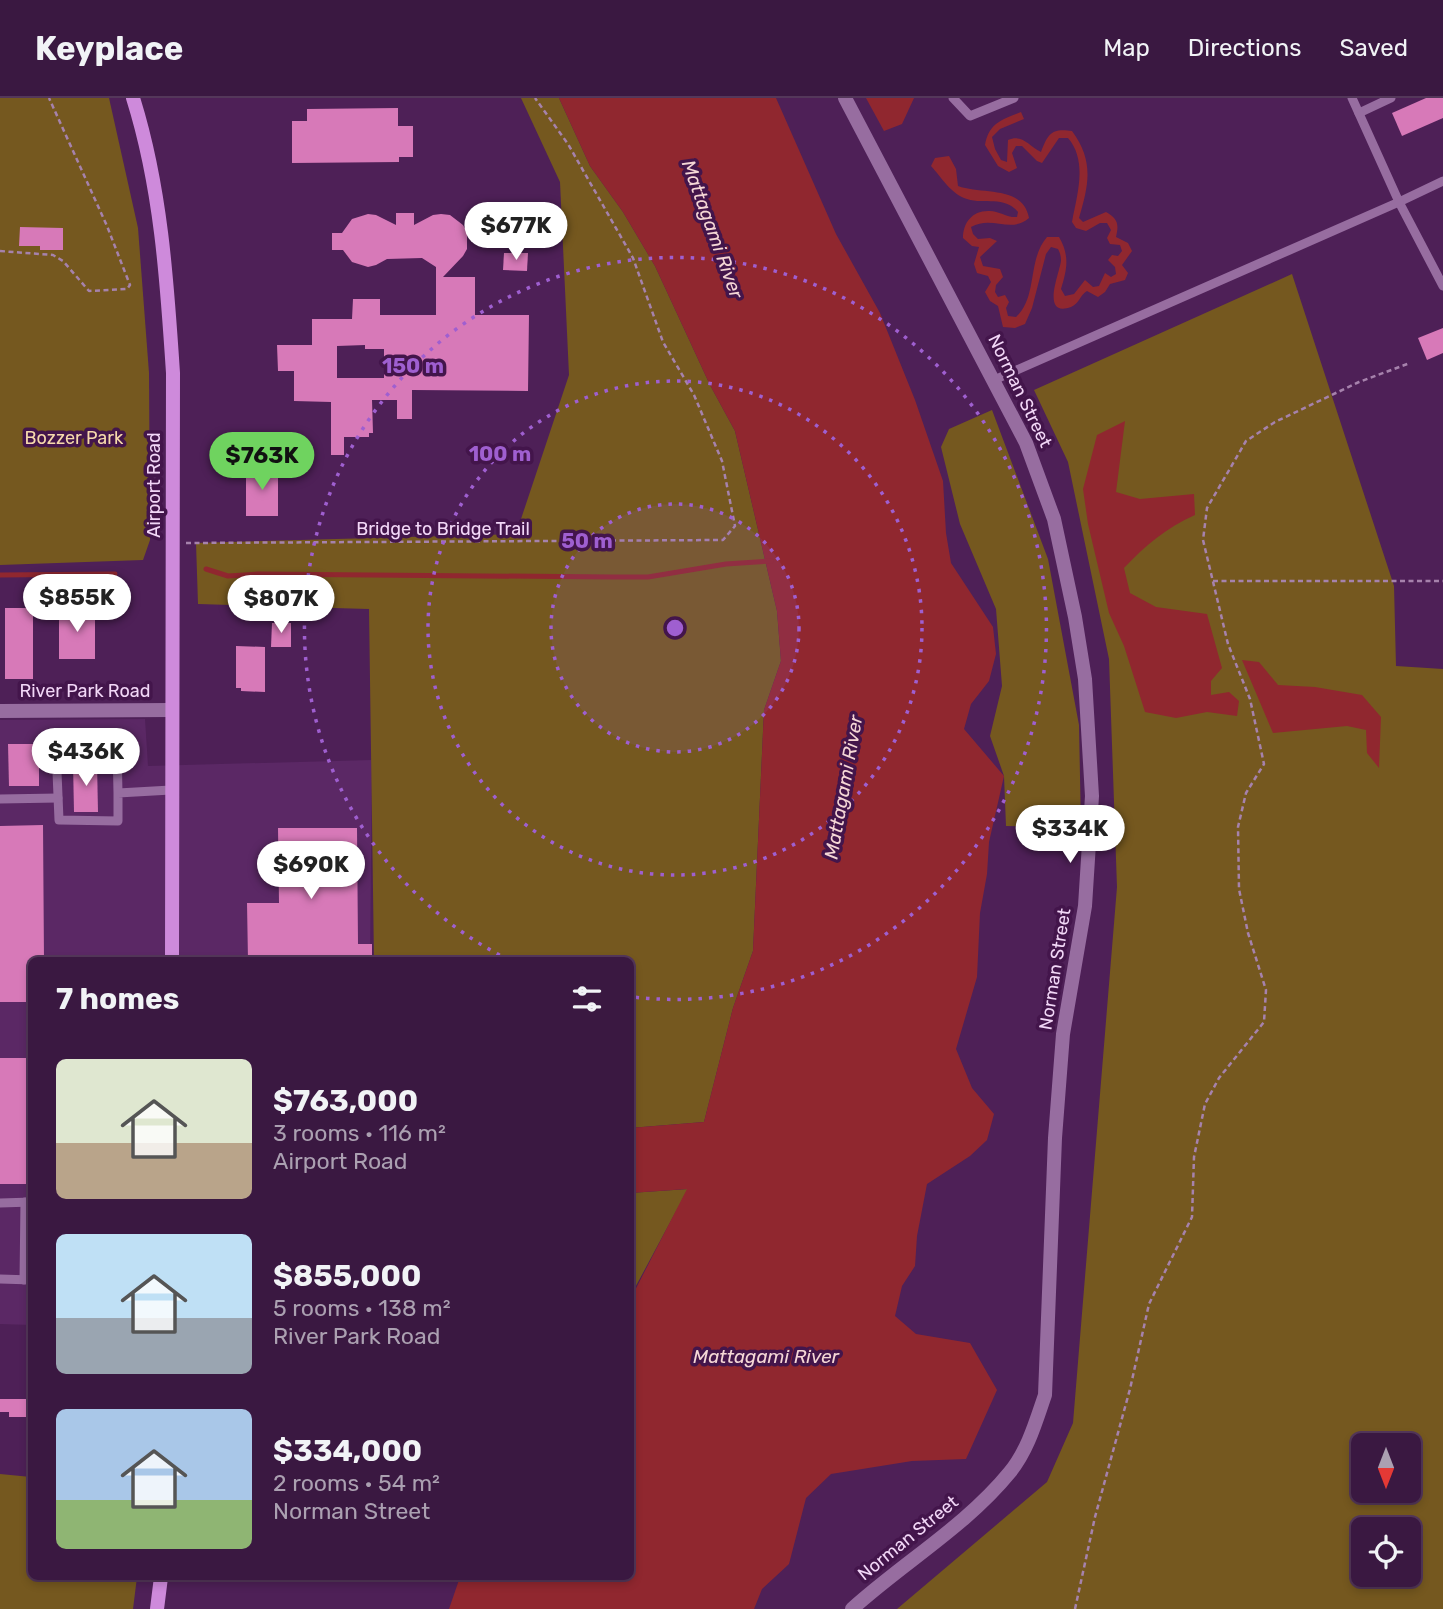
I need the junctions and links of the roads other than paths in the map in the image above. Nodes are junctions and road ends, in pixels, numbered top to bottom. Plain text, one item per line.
1 (133, 98) edge
2 (845, 98) edge
3 (953, 98) edge
4 (1014, 98) edge
5 (1352, 98) edge
6 (1391, 98) edge
7 (1359, 113) junction
8 (1443, 181) edge
9 (1399, 202) junction
10 (1443, 286) edge
11 (995, 380) junction
12 (171, 710) junction
13 (0, 711) edge
14 (171, 790) junction
15 (118, 793) junction
16 (58, 798) junction
17 (0, 799) edge
18 (172, 957) edge
19 (28, 1202) edge
20 (0, 1203) edge
21 (0, 1279) edge
22 (28, 1280) edge
23 (161, 1580) edge
24 (157, 1609) edge
25 (852, 1609) edge

1 - 12 main road, Airport Road
2 - 11 street, Norman Street
3 - 4 lane
5 - 7 lane
6 - 7 lane
7 - 9 lane
8 - 9 lane
9 - 10 lane
9 - 11 lane
11 - 25 street, Norman Street
12 - 13 street, River Park Road
12 - 14 main road, Airport Road
14 - 15 lane
14 - 18 main road, Airport Road
15 - 16 lane
15 - 16 lane
16 - 17 lane
19 - 20 lane
19 - 22 lane
21 - 22 lane
23 - 24 main road

